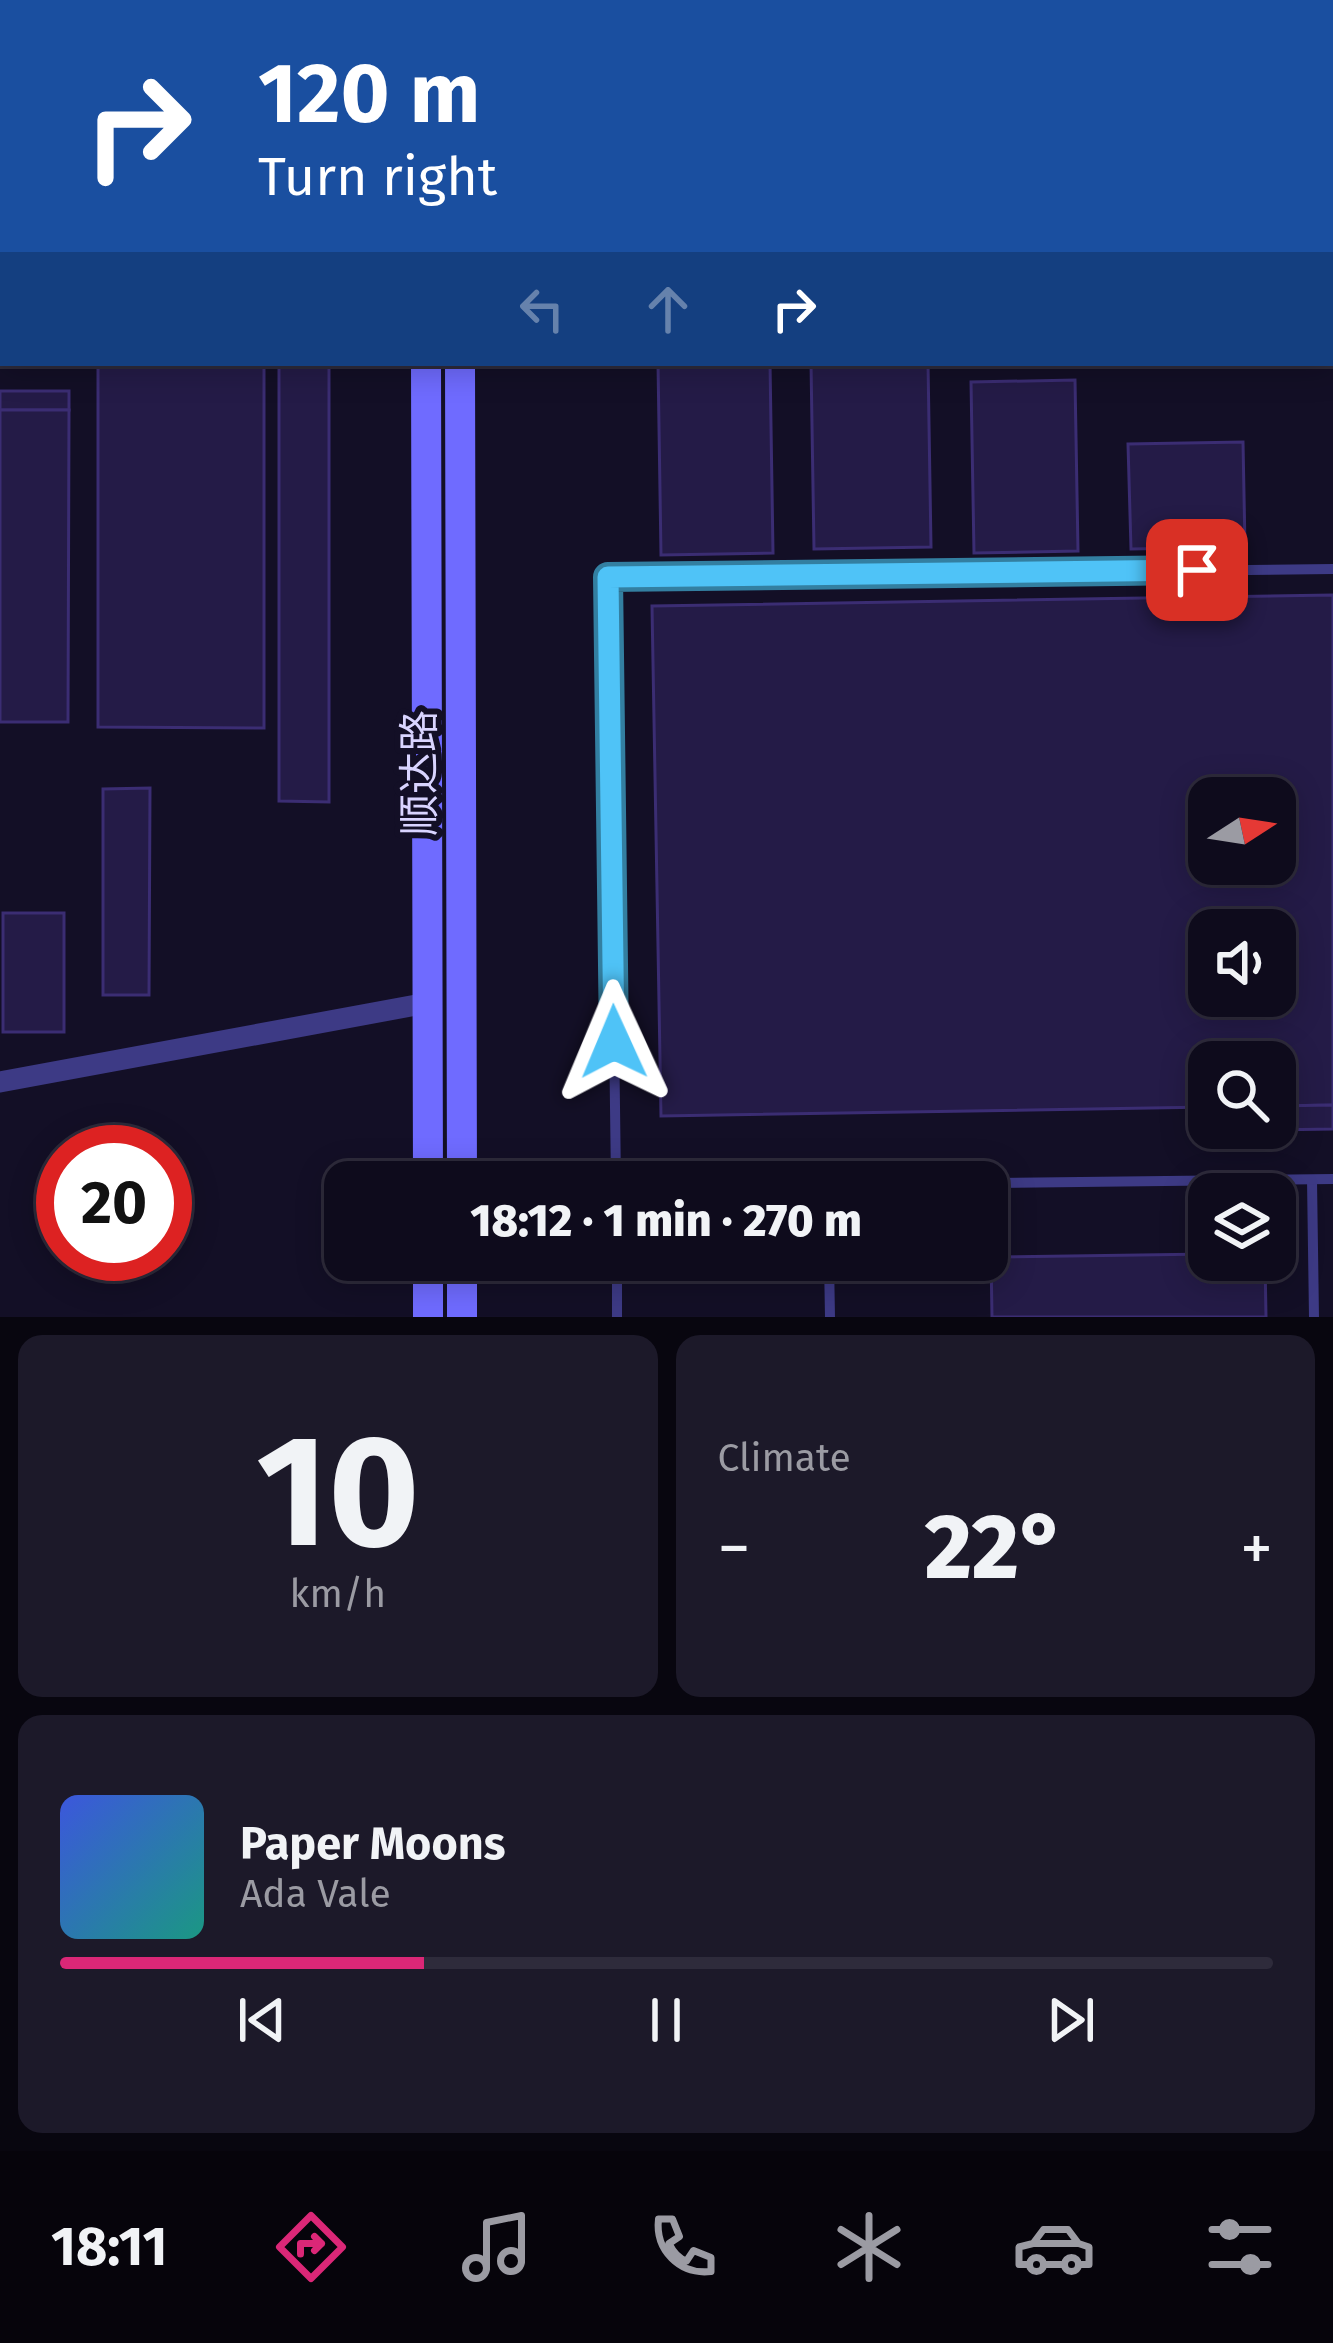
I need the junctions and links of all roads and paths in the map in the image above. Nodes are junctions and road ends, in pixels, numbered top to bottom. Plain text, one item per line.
1 (426, 366) edge
2 (460, 366) edge
3 (1333, 569) edge
4 (427, 1004) junction
5 (0, 1082) edge
6 (428, 1161) edge
7 (462, 1161) edge
8 (616, 1161) edge
9 (1333, 1179) edge
10 (1312, 1180) junction
11 (1008, 1183) edge
12 (428, 1281) edge
13 (462, 1281) edge
14 (617, 1281) edge
15 (829, 1281) edge
16 (428, 1317) edge
17 (462, 1317) edge
18 (617, 1317) edge
19 (830, 1317) edge
20 (1313, 1317) edge

1 - 4 main road, 顺达路
2 - 7 main road, 顺达路
3 - 8 lane
4 - 5 street
4 - 6 main road, 顺达路
9 - 10 lane
10 - 11 lane
10 - 20 lane
12 - 16 main road
13 - 17 main road
14 - 18 lane
15 - 19 lane

